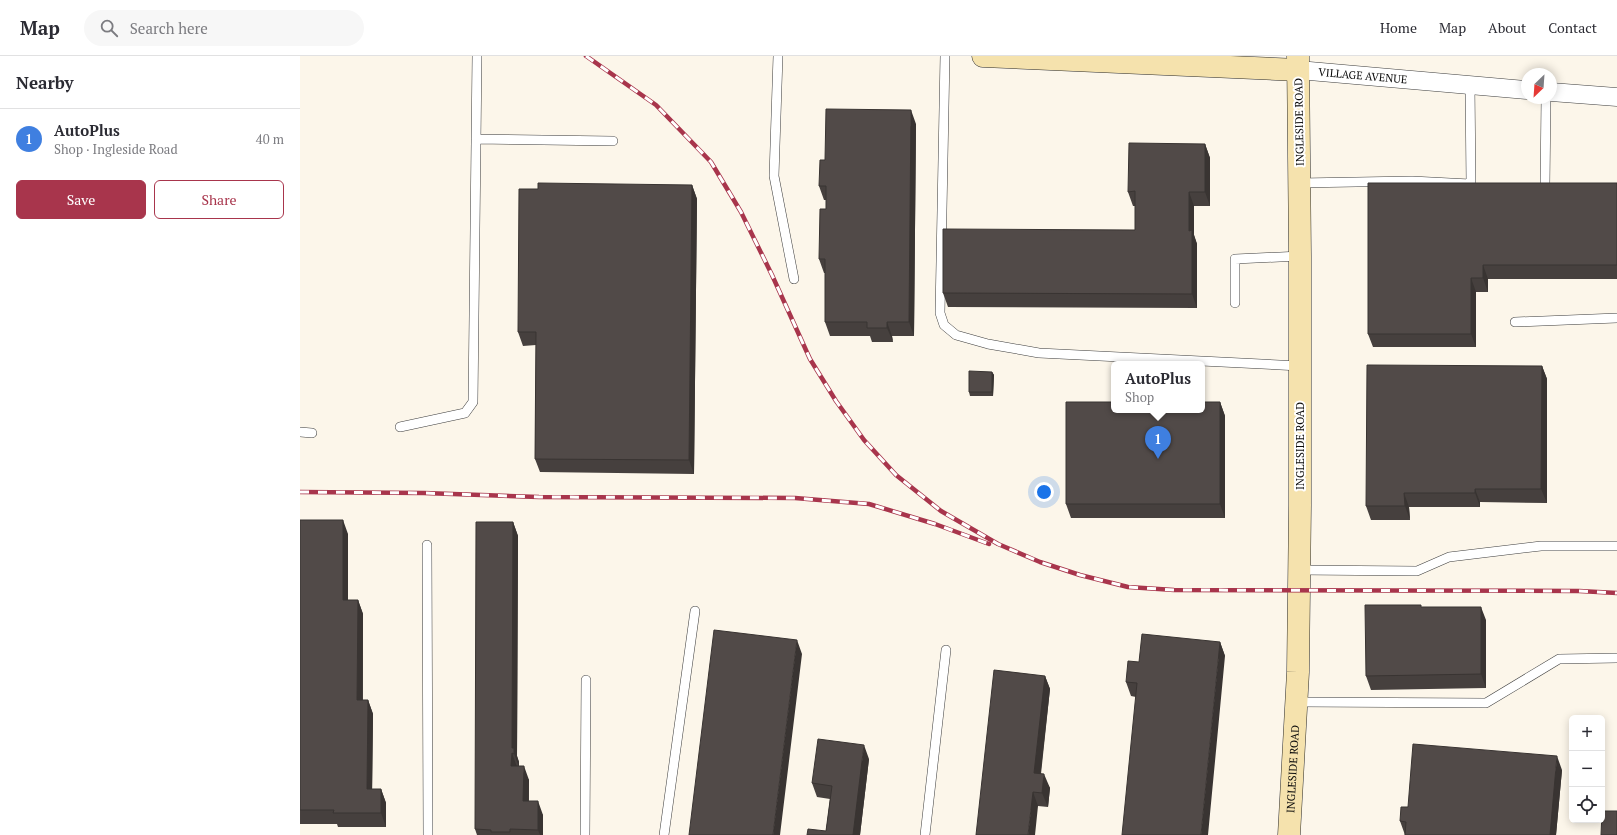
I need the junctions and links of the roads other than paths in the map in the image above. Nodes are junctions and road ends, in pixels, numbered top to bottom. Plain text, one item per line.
1 (478, 56) edge
2 (778, 56) edge
3 (945, 56) edge
4 (983, 56) edge
5 (1298, 63) edge
6 (1470, 85) junction
7 (1521, 89) edge
8 (1557, 93) edge
9 (1617, 98) edge
10 (1546, 104) edge
11 (476, 139) junction
12 (613, 141) dead end
13 (1300, 183) junction
14 (1545, 186) edge
15 (1300, 256) junction
16 (794, 279) dead end
17 (1235, 303) dead end
18 (1617, 318) edge
19 (1515, 322) dead end
20 (1200, 361) edge
21 (1205, 361) edge
22 (1300, 366) junction
23 (400, 427) dead end
24 (300, 432) edge
25 (312, 433) dead end
26 (427, 545) dead end
27 (1617, 546) edge
28 (1299, 570) junction
29 (695, 611) dead end
30 (946, 650) dead end
31 (1617, 658) edge
32 (586, 680) dead end
33 (1296, 702) junction
34 (428, 835) edge
35 (585, 835) edge
36 (664, 835) edge
37 (925, 835) edge
38 (1289, 835) edge

1 - 11 lane
2 - 16 lane
3 - 20 lane
4 - 5 street, VILLAGE AVENUE
5 - 6 street, VILLAGE AVENUE
5 - 13 street, INGLESIDE ROAD
6 - 7 street, VILLAGE AVENUE
6 - 13 lane
8 - 9 street
10 - 14 lane
11 - 12 lane
11 - 23 lane
13 - 15 street, INGLESIDE ROAD
15 - 17 lane
15 - 22 street, INGLESIDE ROAD
18 - 19 lane
21 - 22 lane
22 - 28 street, INGLESIDE ROAD
24 - 25 lane
26 - 34 lane
27 - 28 lane
28 - 33 street, INGLESIDE ROAD
29 - 36 lane
30 - 37 lane
31 - 33 lane
32 - 35 lane
33 - 38 street, INGLESIDE ROAD

